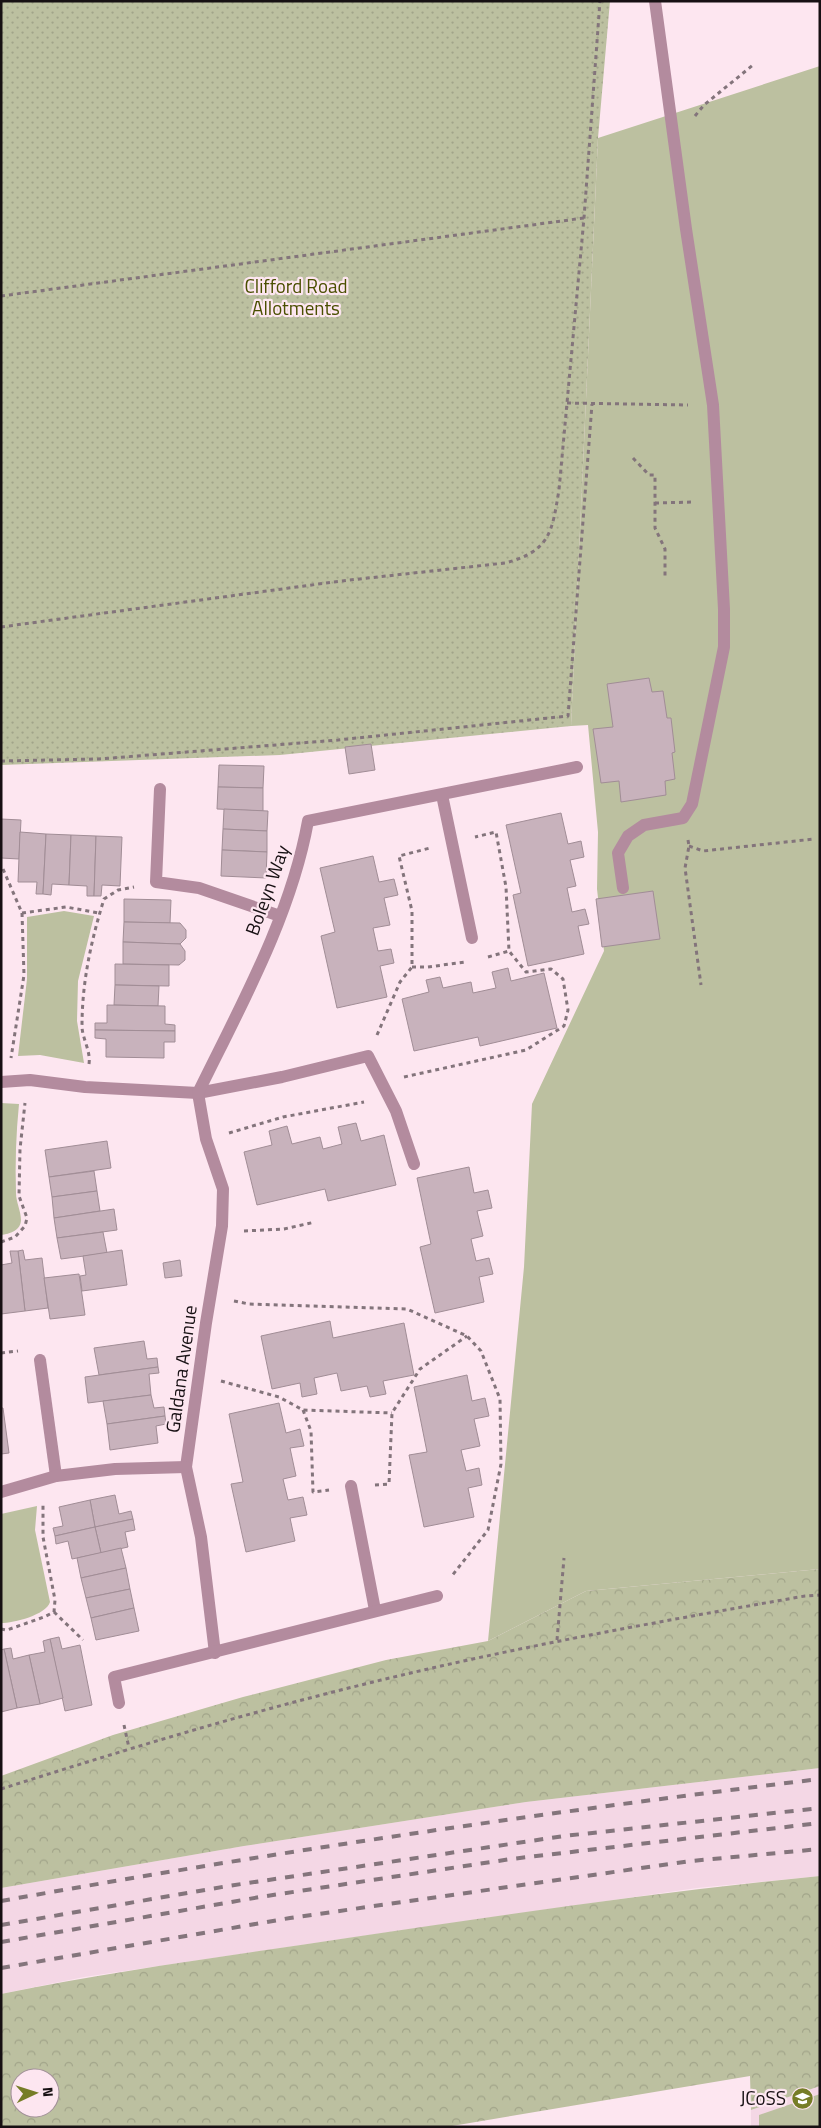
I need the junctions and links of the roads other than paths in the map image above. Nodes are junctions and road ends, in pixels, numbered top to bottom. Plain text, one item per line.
1 (655, 1) edge
2 (576, 767) dead end
3 (160, 788) dead end
4 (442, 795) junction
5 (623, 888) dead end
6 (280, 916) junction
7 (472, 938) dead end
8 (4, 1081) edge
9 (198, 1093) junction
10 (414, 1164) dead end
11 (40, 1360) dead end
12 (186, 1467) junction
13 (56, 1476) junction
14 (350, 1486) road end
15 (1, 1492) edge
16 (437, 1596) road end
17 (375, 1610) junction
18 (215, 1652) junction
19 (119, 1703) dead end

1 - 5 street
2 - 4 street, Boleyn Way
3 - 6 street
4 - 6 street, Boleyn Way
4 - 7 street
6 - 9 street, Boleyn Way
8 - 9 street
9 - 10 street
9 - 12 street, Galdana Avenue
11 - 13 street
12 - 13 street
12 - 18 street, Galdana Avenue
13 - 15 street
14 - 17 street
16 - 17 street
17 - 18 street
18 - 19 street

